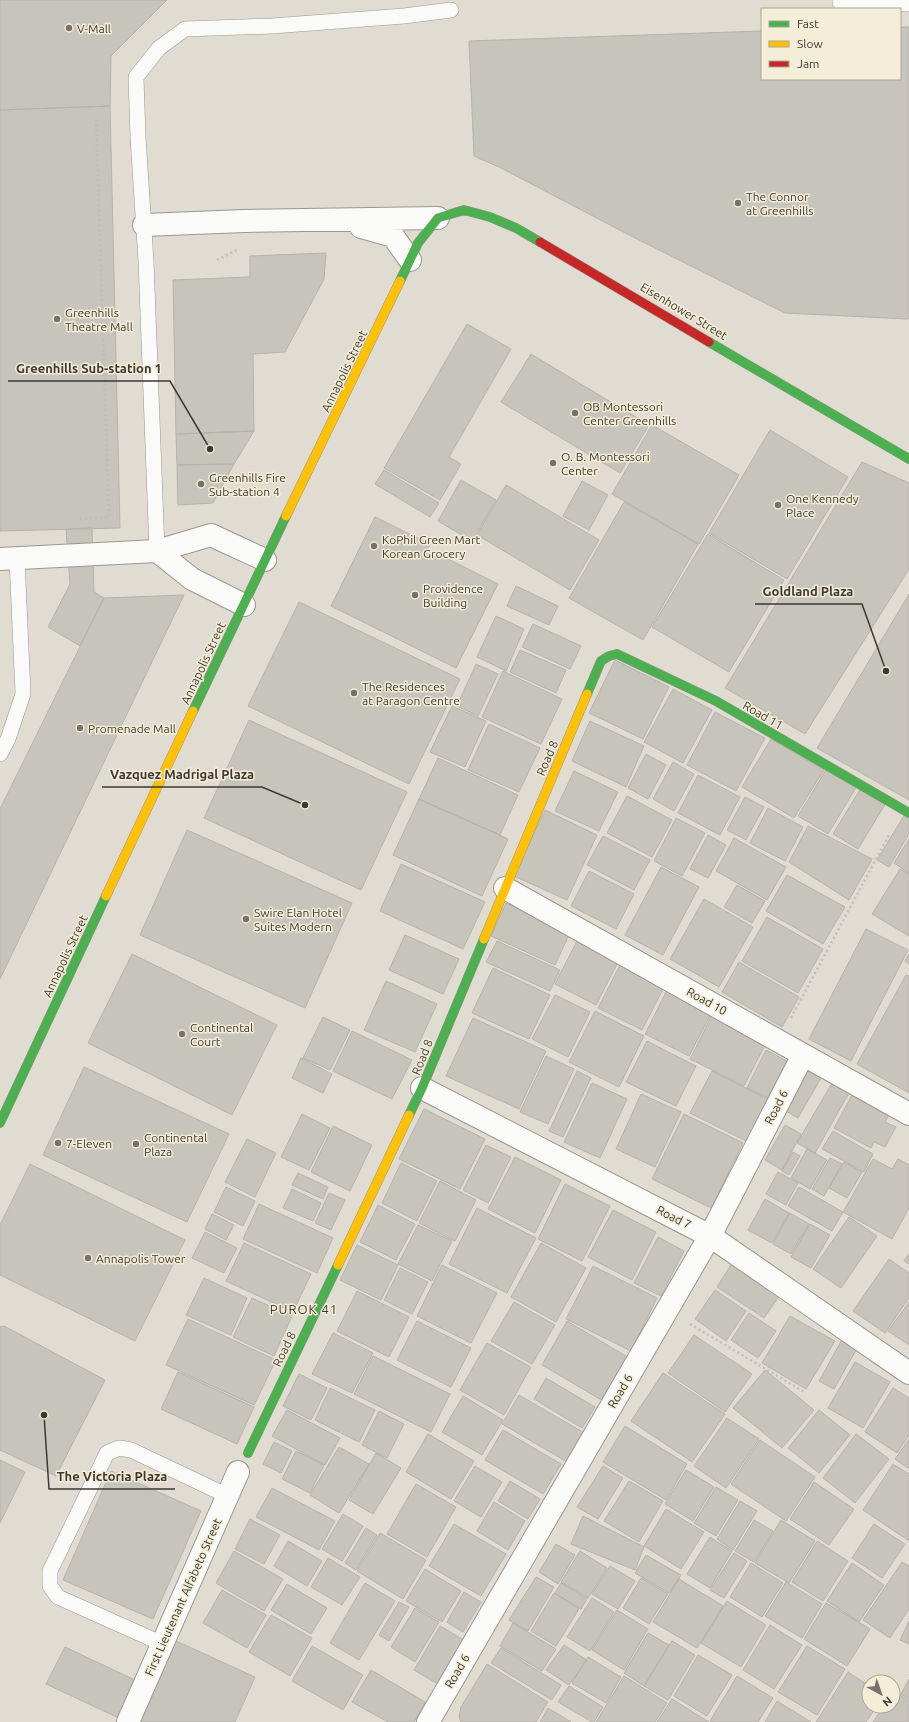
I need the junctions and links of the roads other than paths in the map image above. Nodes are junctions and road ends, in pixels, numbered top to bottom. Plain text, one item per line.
1 (840, 0) edge
2 (909, 4) edge
3 (451, 10) dead end
4 (438, 218) junction
5 (341, 220) junction
6 (144, 225) junction
7 (410, 260) junction
8 (909, 459) edge
9 (157, 551) junction
10 (8, 559) edge
11 (265, 560) junction
12 (244, 605) junction
13 (601, 661) joint
14 (0, 754) edge
15 (906, 812) edge
16 (505, 888) junction
17 (803, 1055) junction
18 (422, 1088) junction
19 (909, 1114) edge
20 (0, 1123) edge
21 (710, 1236) junction
22 (909, 1373) edge
23 (243, 1463) joint
24 (228, 1496) junction
25 (163, 1644) junction
26 (128, 1722) edge
27 (428, 1722) edge

1 - 2 lane
3 - 6 lane
4 - 5 street
4 - 7 street, Annapolis Street
4 - 8 street, Eisenhower Street
5 - 6 street
5 - 7 street
6 - 9 lane
7 - 11 street, Annapolis Street
9 - 10 street
9 - 11 street
9 - 12 street
10 - 14 lane
11 - 12 street, Annapolis Street
12 - 20 street, Annapolis Street
13 - 15 street, Road 11
13 - 16 street, Road 8
16 - 17 street, Road 10
16 - 18 street, Road 8
17 - 19 street, Road 10
17 - 21 street, Road 6
18 - 21 street, Road 7
18 - 23 street, Road 8
21 - 22 street, Road 7
21 - 27 street, Road 6
23 - 24 street, First Lieutenant Alfabeto Street
24 - 25 street, First Lieutenant Alfabeto Street
24 - 25 lane
25 - 26 street, First Lieutenant Alfabeto Street

